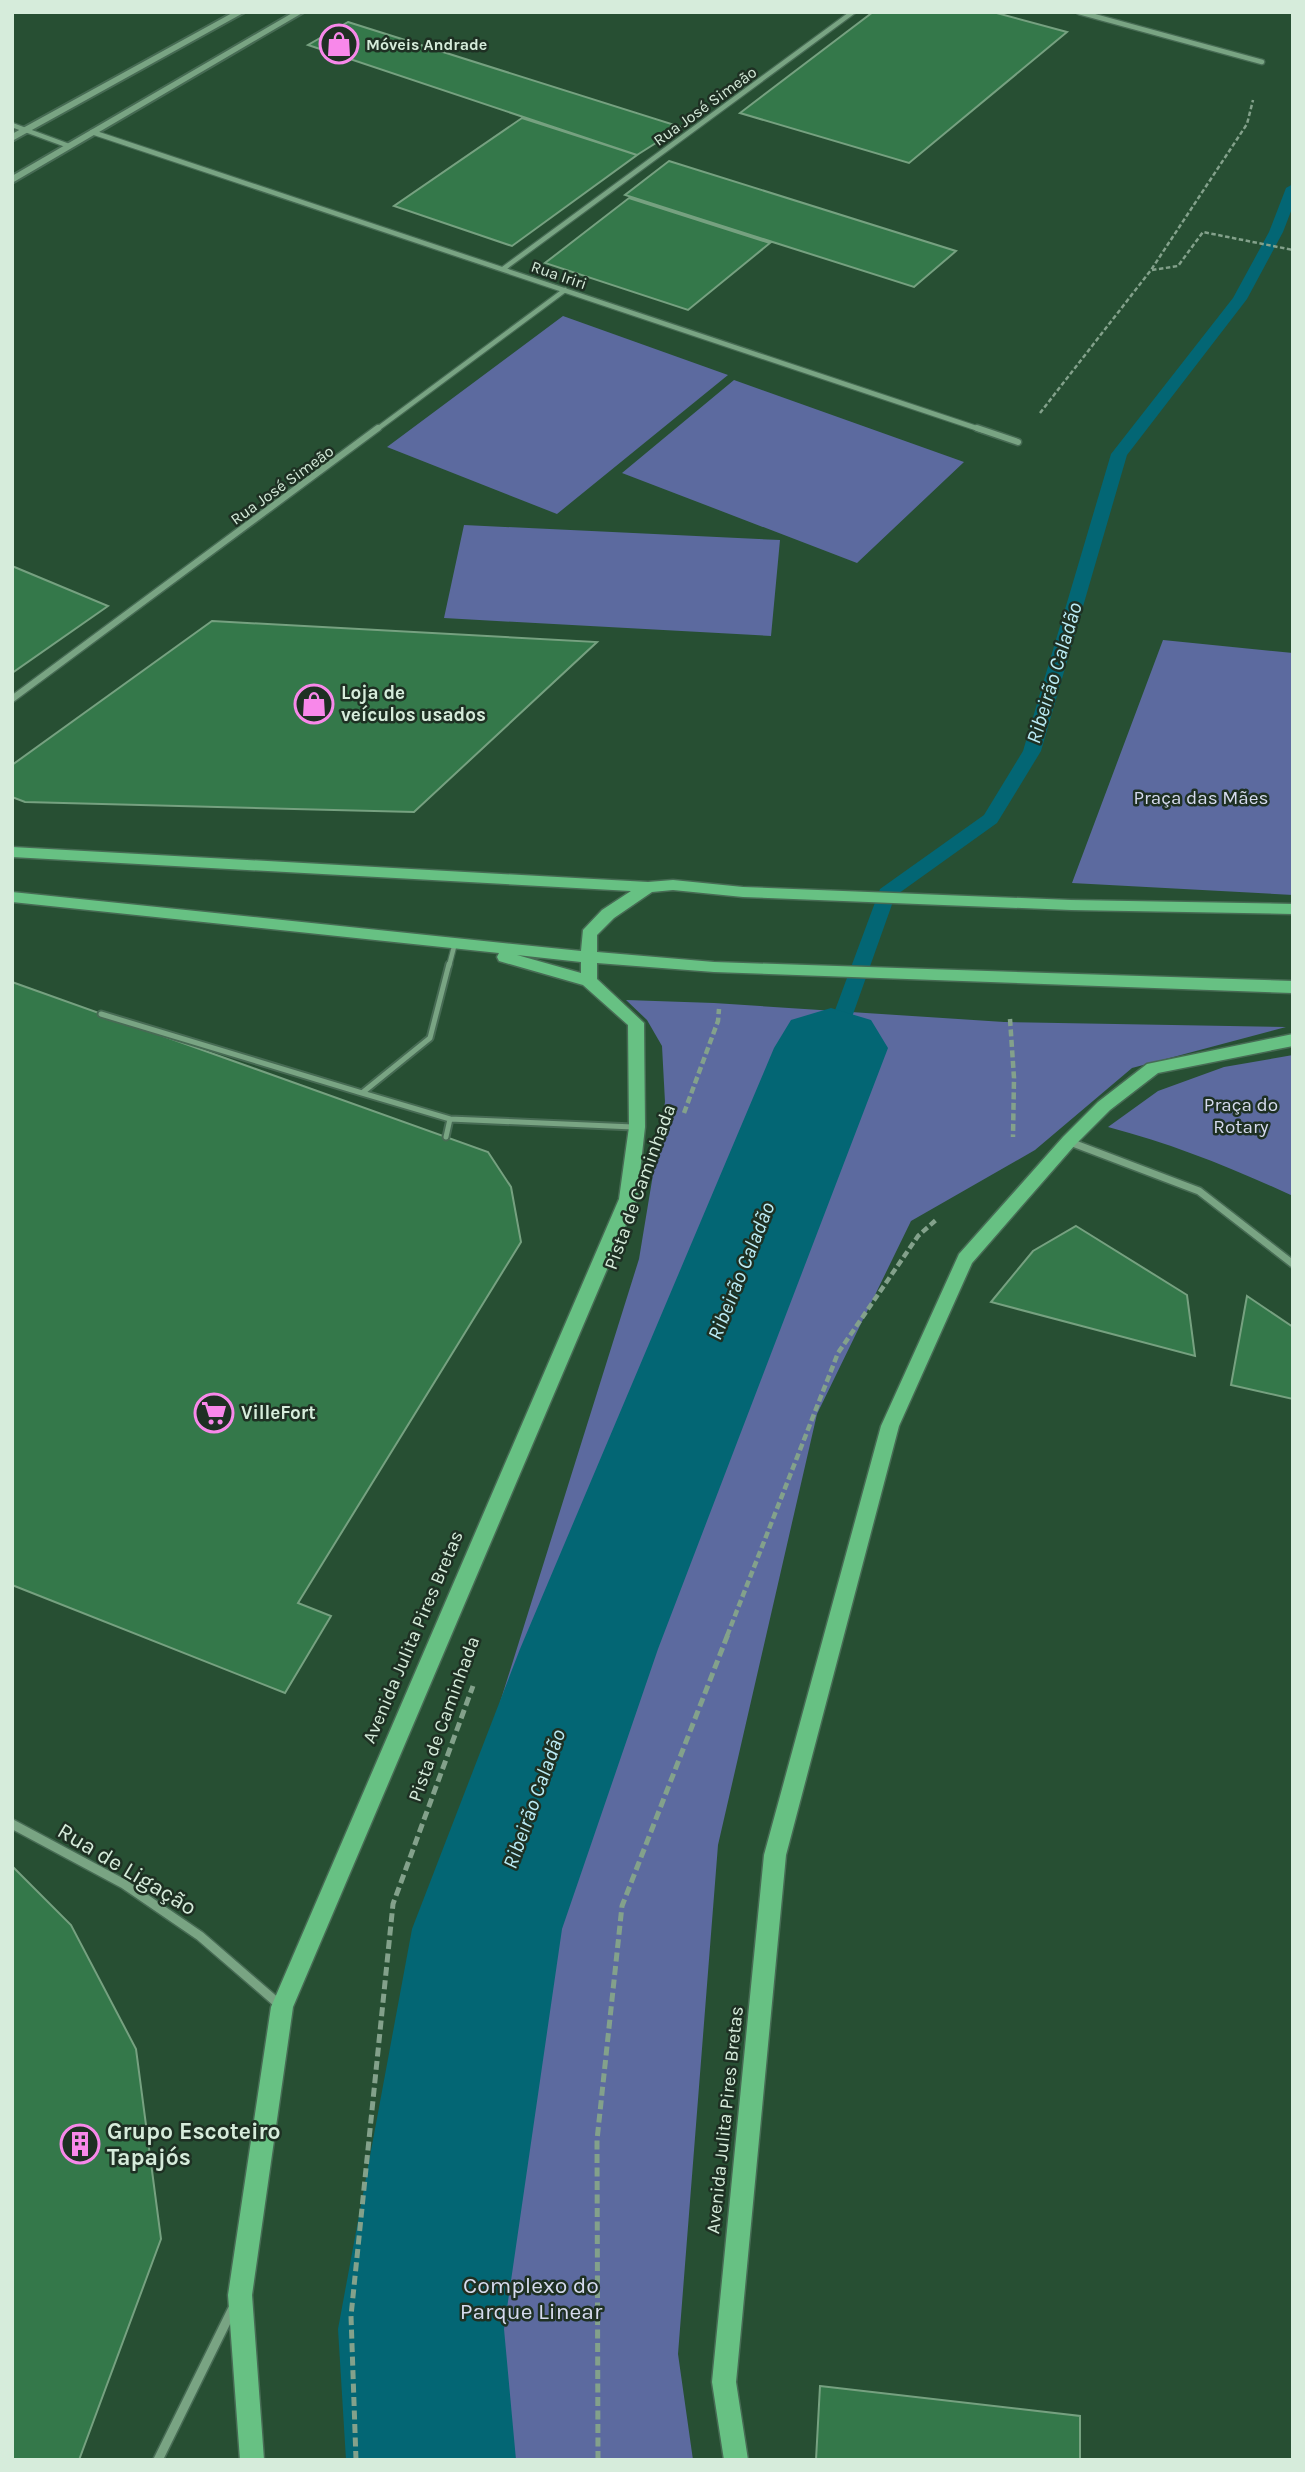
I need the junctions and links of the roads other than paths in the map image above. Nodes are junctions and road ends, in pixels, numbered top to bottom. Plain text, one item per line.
1 (242, 12) edge
2 (300, 12) edge
3 (853, 12) edge
4 (1079, 12) edge
5 (1262, 62) road end
6 (12, 125) edge
7 (26, 130) junction
8 (92, 132) junction
9 (12, 138) edge
10 (69, 146) junction
11 (12, 180) edge
12 (503, 269) junction
13 (565, 290) junction
14 (1018, 442) road end
15 (12, 699) edge
16 (12, 852) edge
17 (648, 887) junction
18 (12, 897) edge
19 (1293, 909) edge
20 (455, 943) junction
21 (588, 957) junction
22 (589, 981) junction
23 (1293, 987) edge
24 (101, 1014) dead end
25 (1293, 1040) edge
26 (362, 1093) junction
27 (450, 1119) junction
28 (637, 1128) junction
29 (446, 1137) dead end
30 (1069, 1141) junction
31 (1293, 1264) edge
32 (12, 1824) edge
33 (282, 2007) junction
34 (240, 2295) junction
35 (158, 2460) edge
36 (252, 2460) edge
37 (736, 2460) edge

1 - 7 main road
2 - 8 main road
3 - 12 street, Rua José Simeão
4 - 5 street
6 - 7 street
7 - 9 main road
7 - 10 street
8 - 10 main road
8 - 12 street, Rua Iriri
10 - 11 main road
12 - 13 street, Rua Iriri
13 - 14 street, Rua Iriri
13 - 15 street, Rua José Simeão
16 - 17 main road
17 - 19 main road
17 - 21 main road
18 - 20 main road
20 - 21 main road
20 - 22 main road
20 - 26 lane
21 - 22 main road
21 - 23 main road
22 - 28 main road, Avenida Julita Pires Bretas
24 - 26 lane
25 - 30 main road, Avenida Julita Pires Bretas
26 - 27 lane
27 - 28 lane
27 - 29 lane
28 - 33 main road, Avenida Julita Pires Bretas
30 - 31 street
30 - 37 main road, Avenida Julita Pires Bretas
32 - 33 street, Rua de Ligação
33 - 34 main road, Avenida Julita Pires Bretas
34 - 35 street
34 - 36 main road, Avenida Julita Pires Bretas

